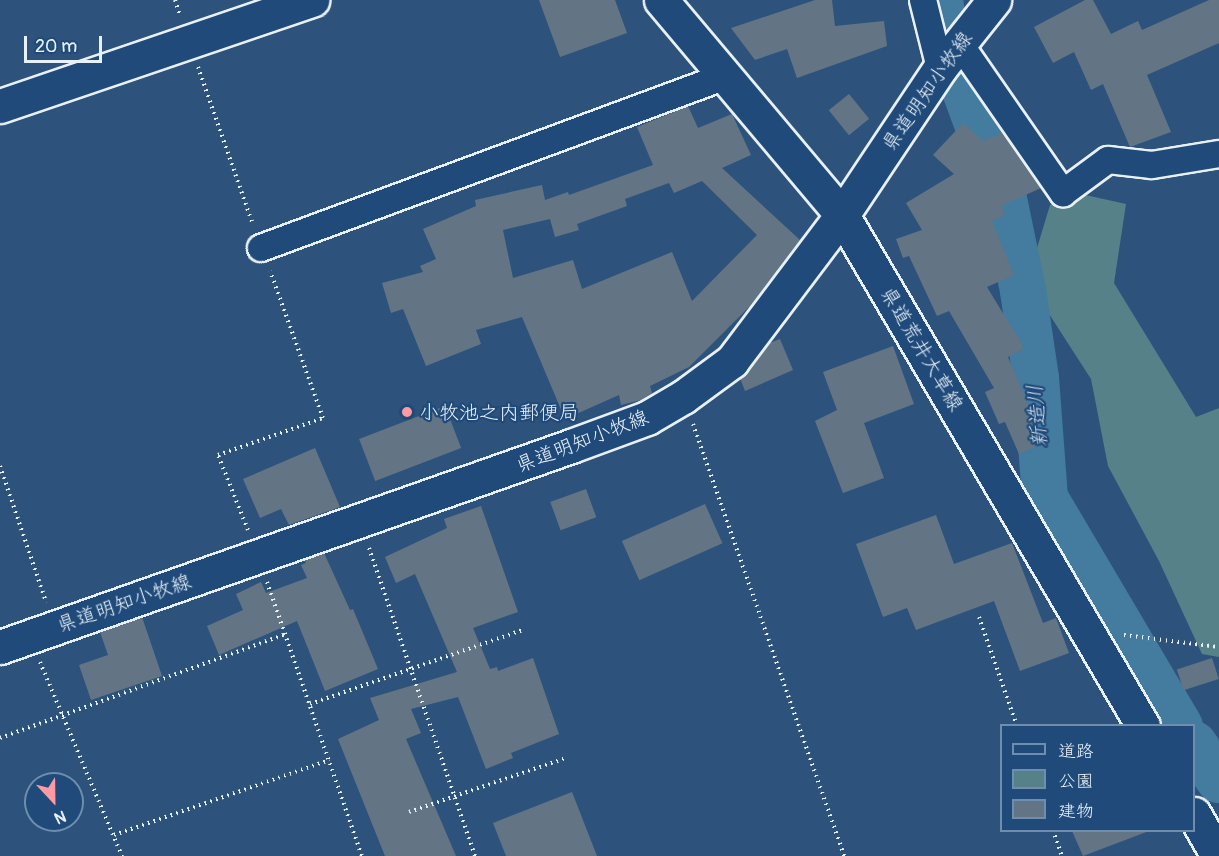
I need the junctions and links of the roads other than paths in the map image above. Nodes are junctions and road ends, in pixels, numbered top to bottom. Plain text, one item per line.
1 (312, 0) edge
2 (661, 0) edge
3 (923, 0) edge
4 (994, 0) edge
5 (950, 55) junction
6 (726, 76) junction
7 (0, 106) edge
8 (1219, 154) edge
9 (842, 215) junction
10 (261, 248) road end
11 (28, 637) edge
12 (1142, 724) edge
13 (1195, 816) edge
14 (1218, 856) edge

1 - 7 main road
2 - 6 main road, 県道荒井大草線
3 - 5 street
4 - 5 main road, 県道明知小牧線
5 - 8 street
5 - 9 main road, 県道明知小牧線
6 - 9 main road, 県道荒井大草線
6 - 10 street
9 - 11 main road, 県道明知小牧線
9 - 12 main road, 県道荒井大草線
13 - 14 main road

